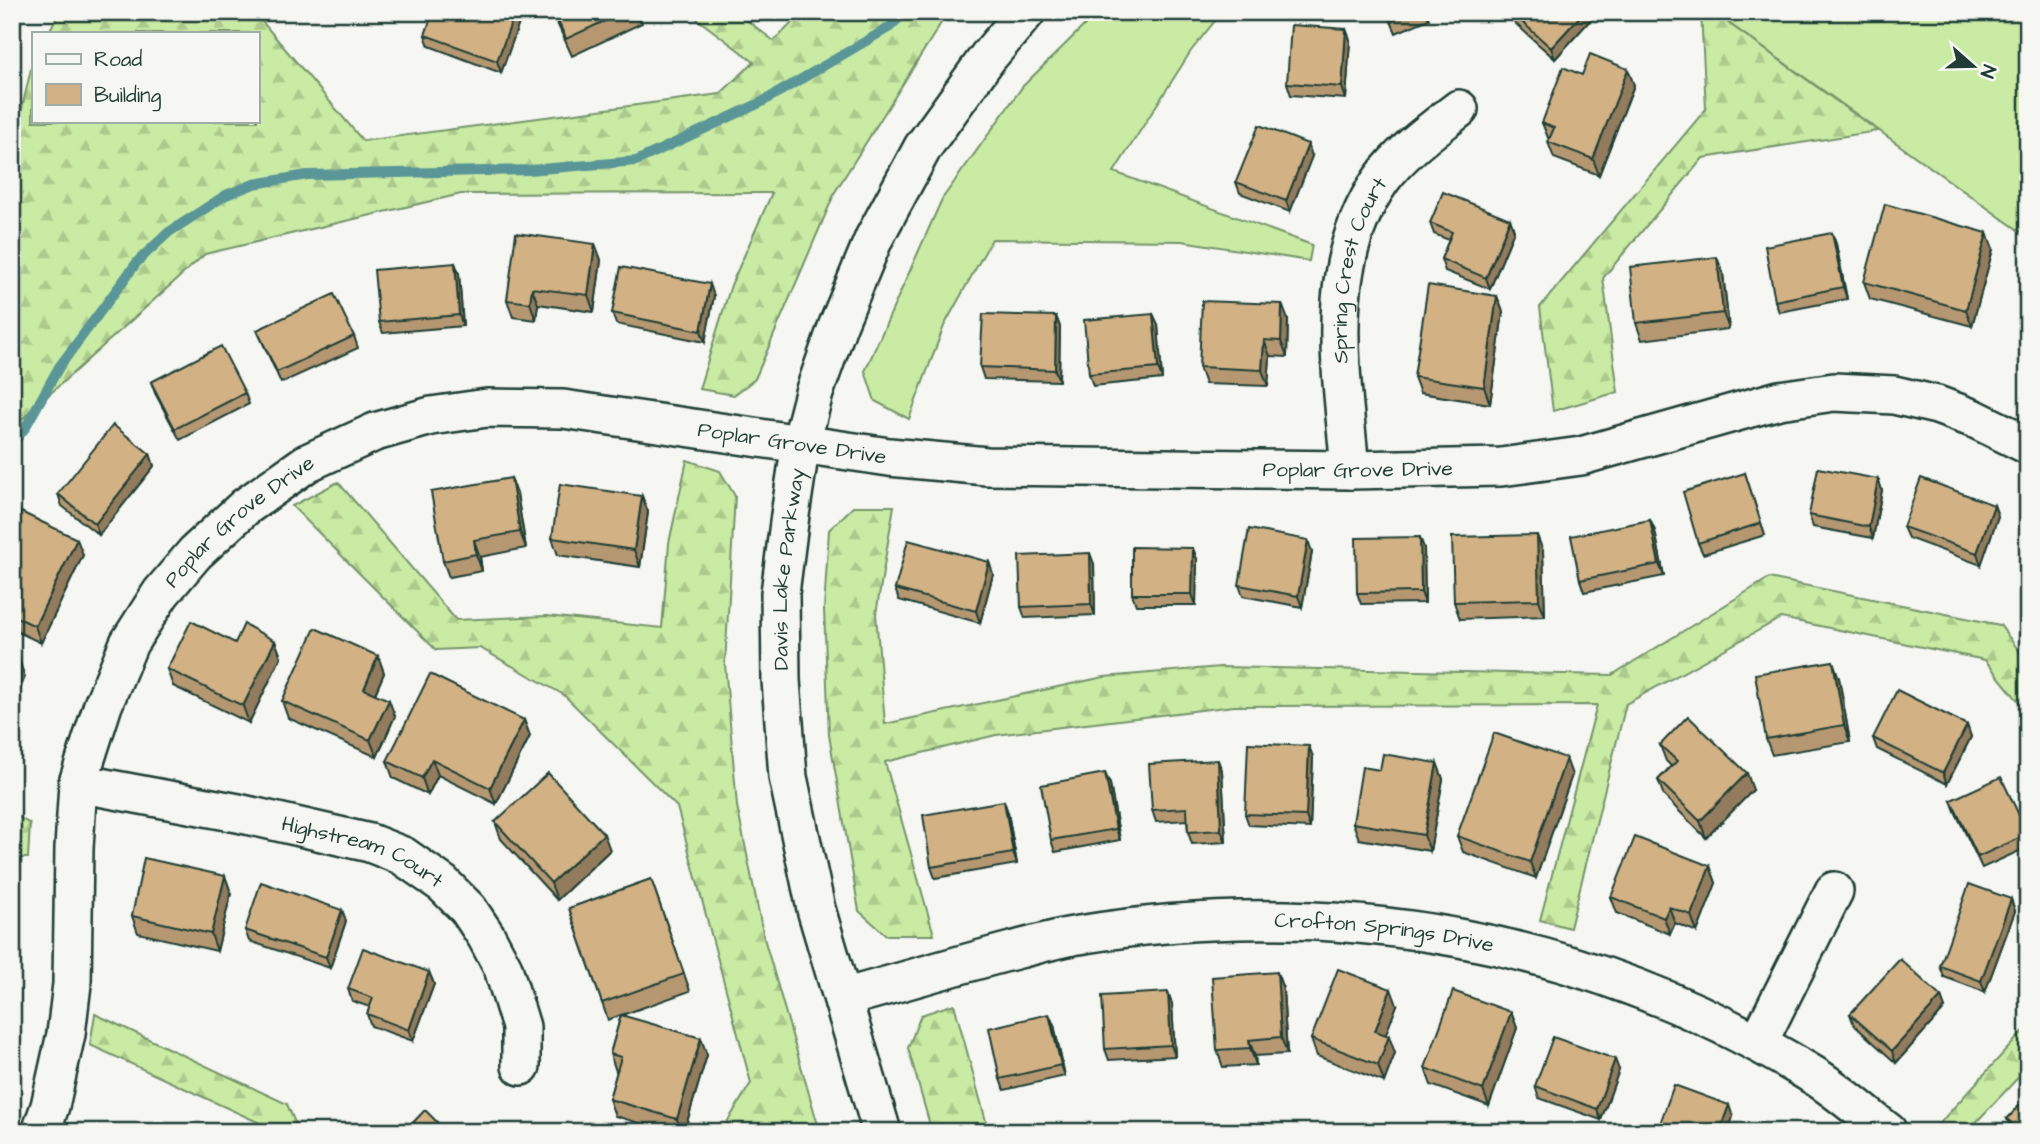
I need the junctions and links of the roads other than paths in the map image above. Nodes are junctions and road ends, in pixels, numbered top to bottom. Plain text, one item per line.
1 (1026, 12) edge
2 (1460, 109) dead end
3 (801, 443) junction
4 (2028, 445) edge
5 (1350, 470) junction
6 (78, 783) junction
7 (1834, 891) dead end
8 (844, 998) junction
9 (1758, 1043) junction
10 (521, 1066) dead end
11 (41, 1132) edge
12 (882, 1132) edge
13 (1888, 1132) edge

1 - 3 street, Davis Lake Parkway
2 - 5 street, Spring Crest Court
3 - 5 street, Poplar Grove Drive
3 - 6 street, Poplar Grove Drive
3 - 8 street, Davis Lake Parkway
4 - 5 street, Poplar Grove Drive
6 - 10 street, Highstream Court
6 - 11 street, Poplar Grove Drive
7 - 9 street
8 - 9 street, Crofton Springs Drive
8 - 12 street, Davis Lake Parkway
9 - 13 street, Crofton Springs Drive

